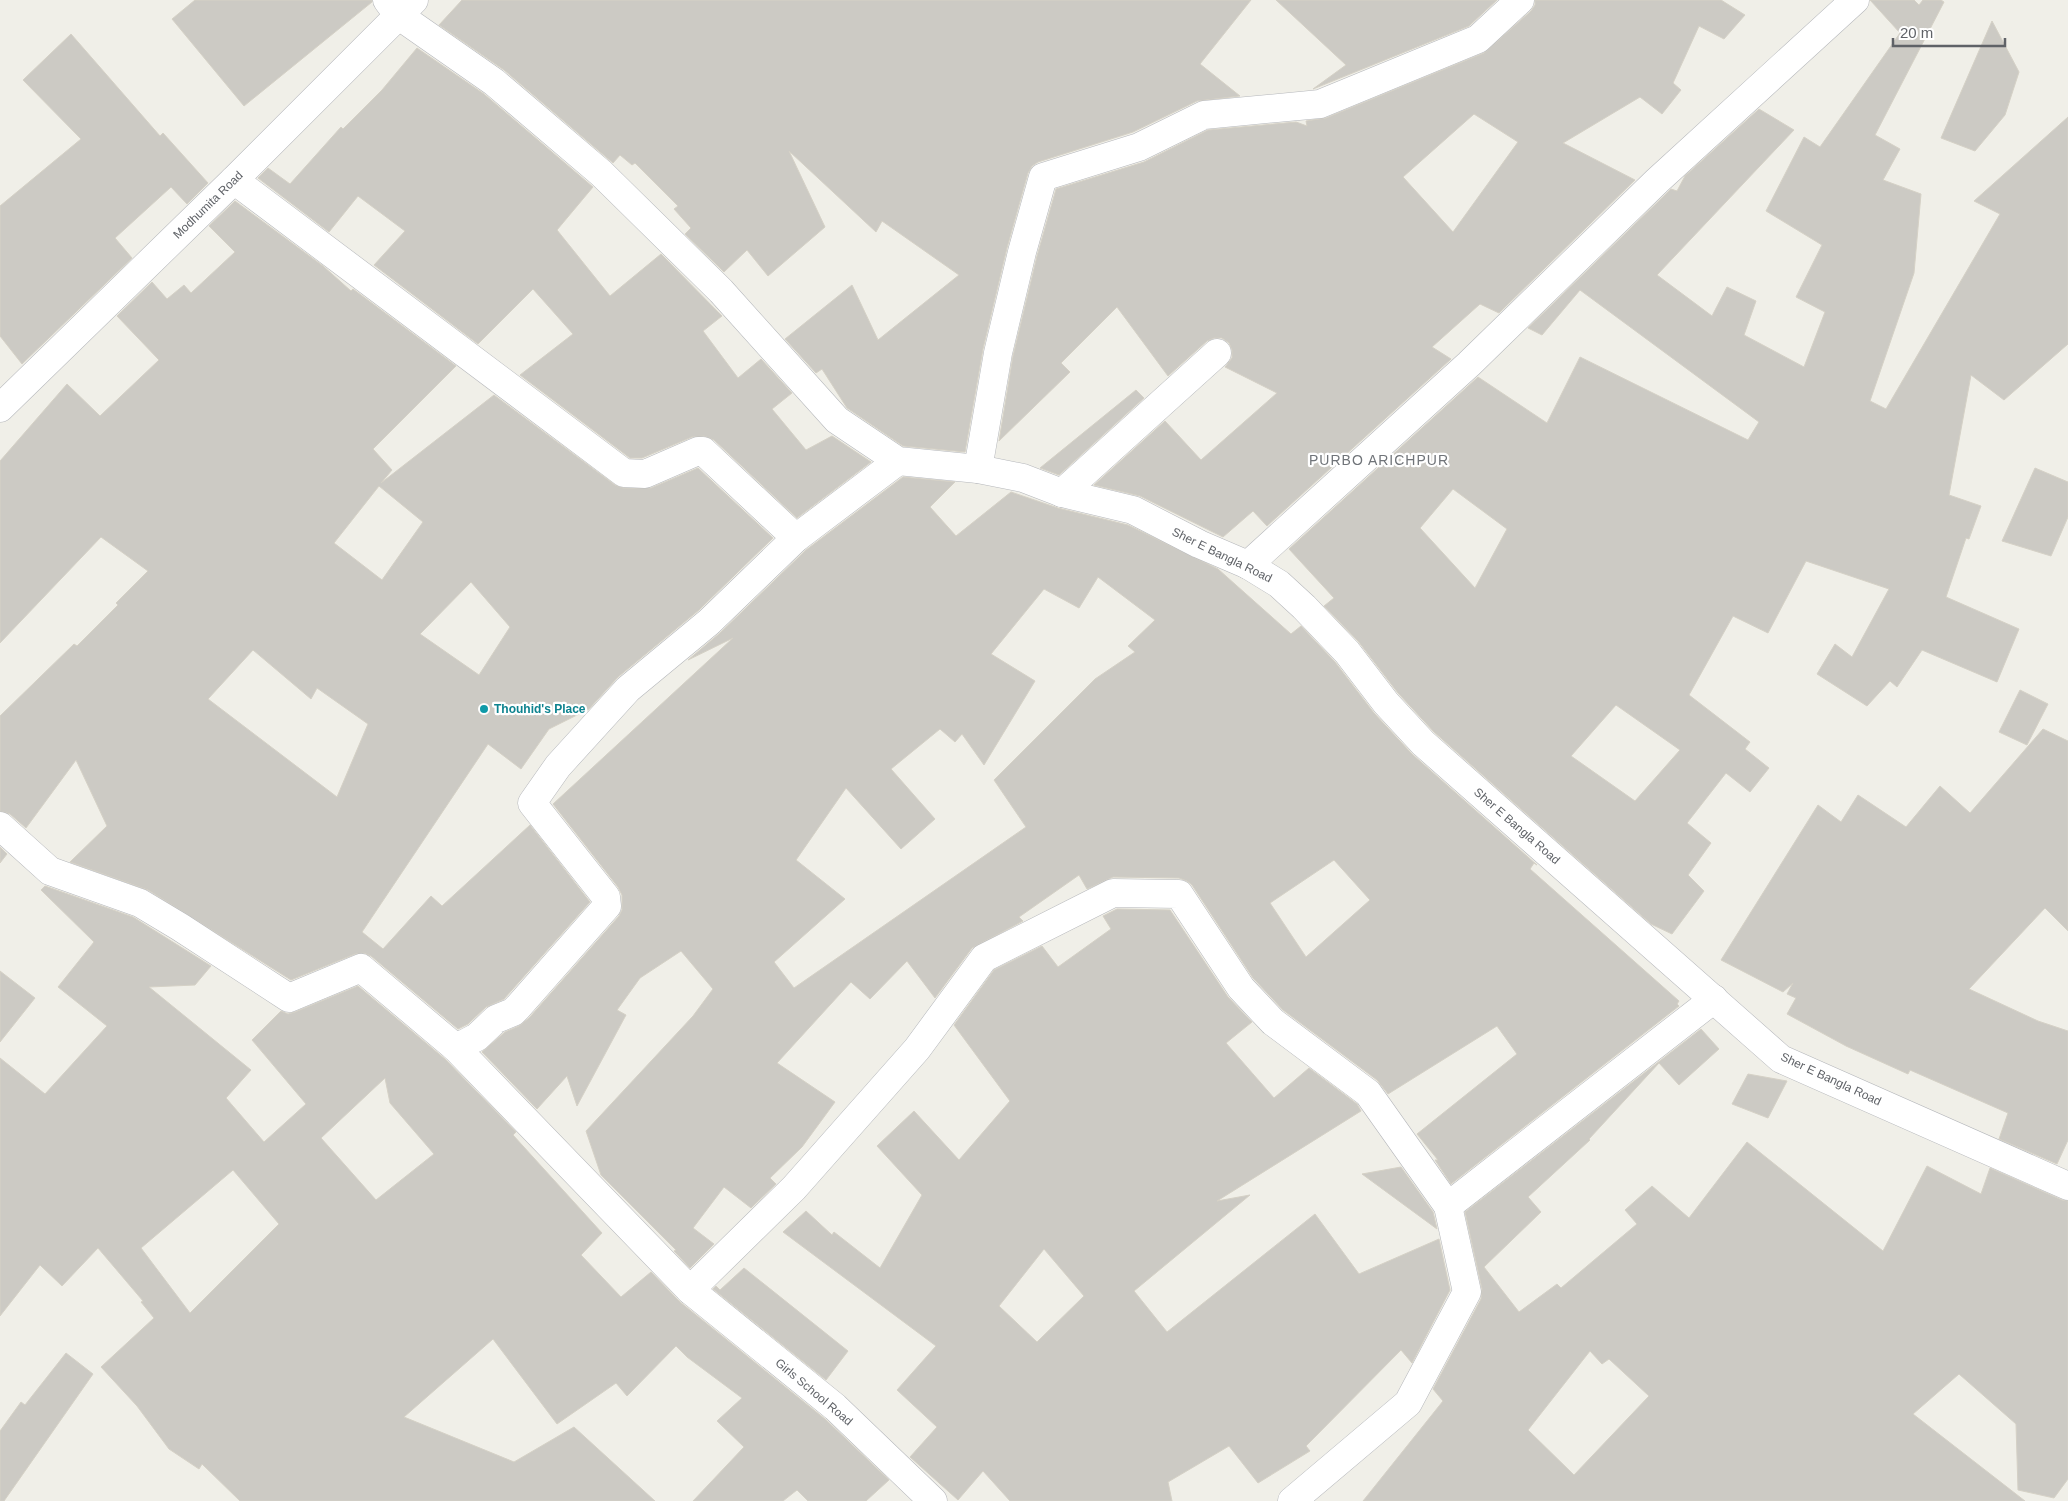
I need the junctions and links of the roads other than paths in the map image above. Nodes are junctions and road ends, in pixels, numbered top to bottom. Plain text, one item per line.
1 (1520, 0) edge
2 (1855, 0) edge
3 (400, 5) edge
4 (234, 180) junction
5 (1217, 353) dead end
6 (0, 408) edge
7 (898, 461) junction
8 (978, 469) junction
9 (1062, 493) junction
10 (796, 538) junction
11 (1248, 565) junction
12 (0, 826) edge
13 (1714, 999) junction
14 (456, 1048) junction
15 (2068, 1186) edge
16 (1448, 1206) junction
17 (690, 1290) junction
18 (933, 1501) edge
19 (1292, 1501) edge

1 - 8 street
2 - 11 street
3 - 4 street, Modhumita Road
3 - 7 street
4 - 6 street, Modhumita Road
4 - 10 street
5 - 9 street
7 - 8 street, Sher E Bangla Road
7 - 10 street
8 - 9 street, Sher E Bangla Road
9 - 11 street, Sher E Bangla Road
10 - 14 street
11 - 13 street, Sher E Bangla Road
12 - 14 street, Girls School Road
13 - 15 street, Sher E Bangla Road
13 - 16 street
14 - 17 street, Girls School Road
16 - 17 street
16 - 19 street
17 - 18 street, Girls School Road

